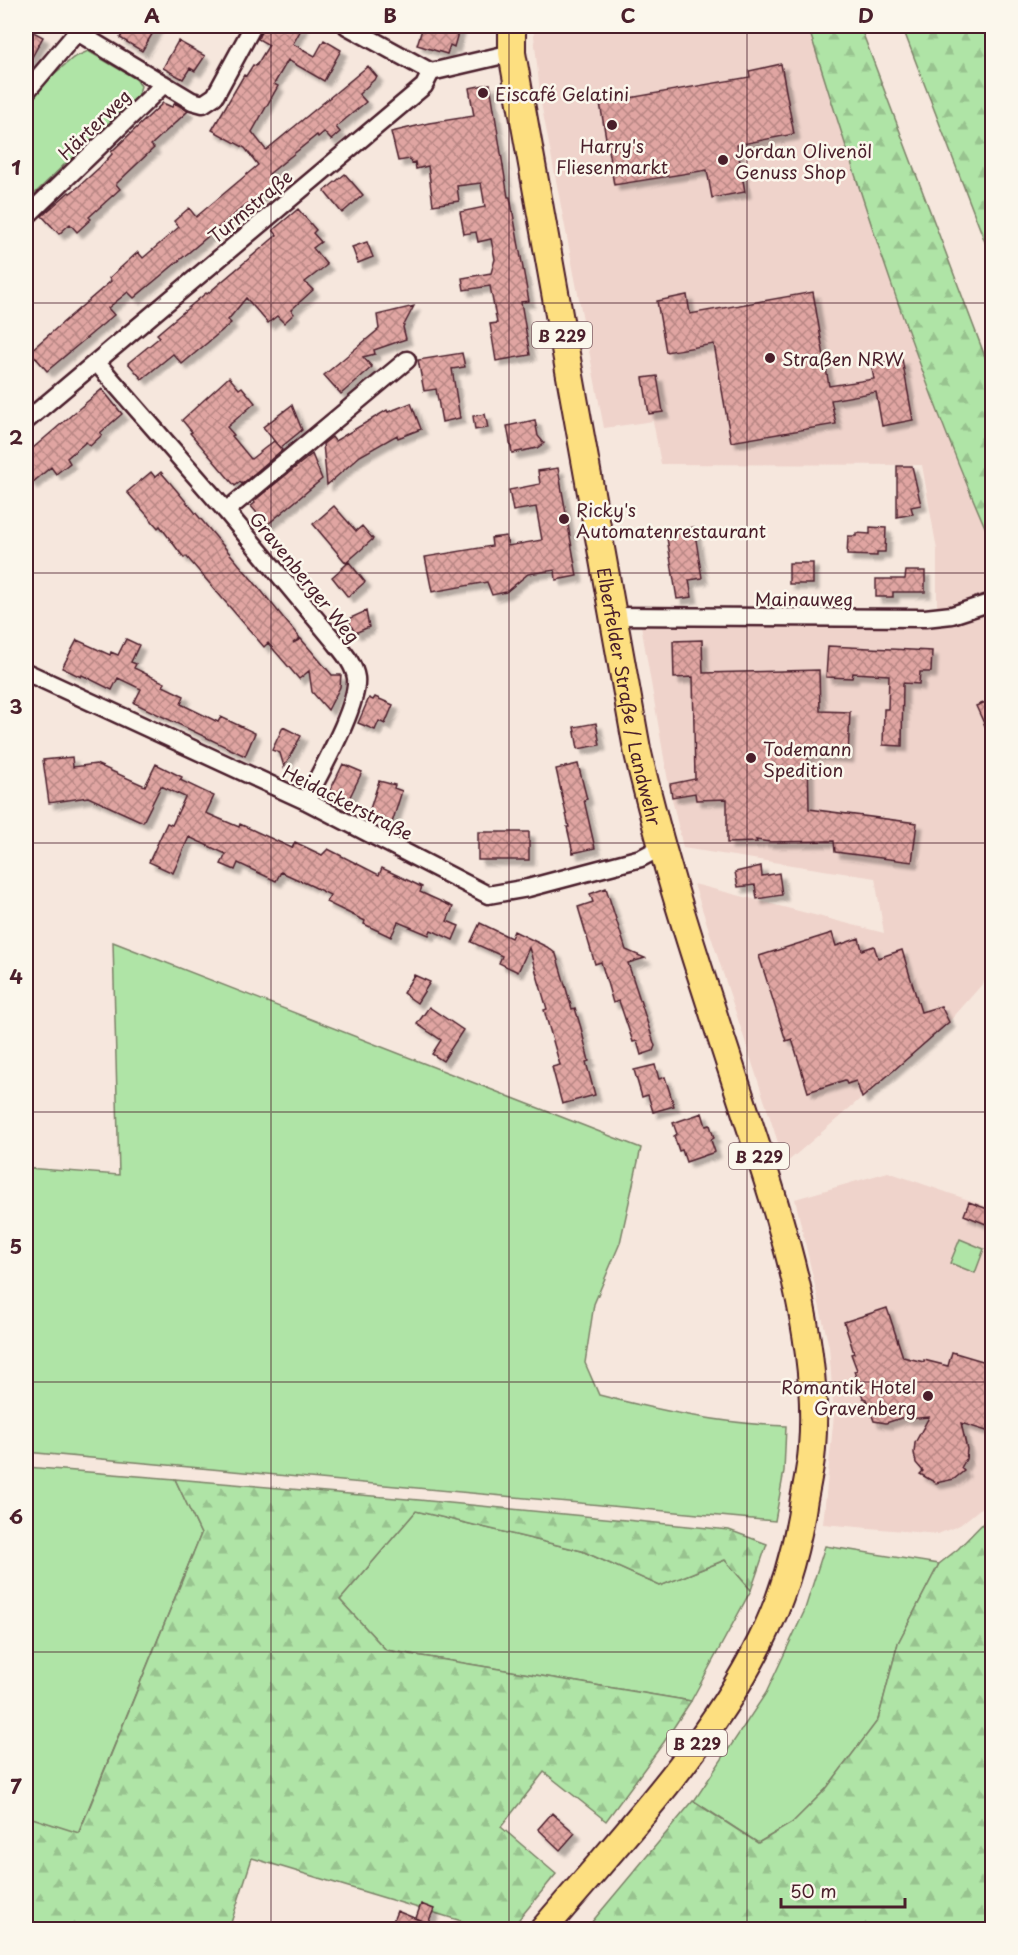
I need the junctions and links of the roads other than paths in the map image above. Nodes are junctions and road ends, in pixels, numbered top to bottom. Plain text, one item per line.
1 (253, 26) edge
2 (347, 26) edge
3 (512, 26) edge
4 (70, 29) edge
5 (512, 53) junction
6 (430, 72) junction
7 (164, 84) junction
8 (26, 92) edge
9 (26, 217) edge
10 (407, 360) dead end
11 (96, 362) junction
12 (26, 421) edge
13 (226, 511) junction
14 (993, 602) edge
15 (613, 616) junction
16 (26, 672) edge
17 (306, 801) junction
18 (662, 847) junction
19 (543, 1929) edge

1 - 7 street, Härterweg
2 - 6 street
3 - 5 main road, B 229
4 - 7 street, Härterweg
4 - 8 street, Härterweg
5 - 6 street
5 - 15 main road, Elberfelder Straße / Landwehr / B 229
6 - 11 street, Turmstraße
7 - 9 street, Härterweg
10 - 13 street, Gravenberger Weg
11 - 12 street, Turmstraße
11 - 13 street, Gravenberger Weg
13 - 17 street, Gravenberger Weg
14 - 15 street, Mainauweg
15 - 18 main road, Elberfelder Straße / Landwehr / B 229
16 - 17 street, Heidackerstraße
17 - 18 street, Heidackerstraße
18 - 19 main road, Elberfelder Straße / Landwehr / B 229

